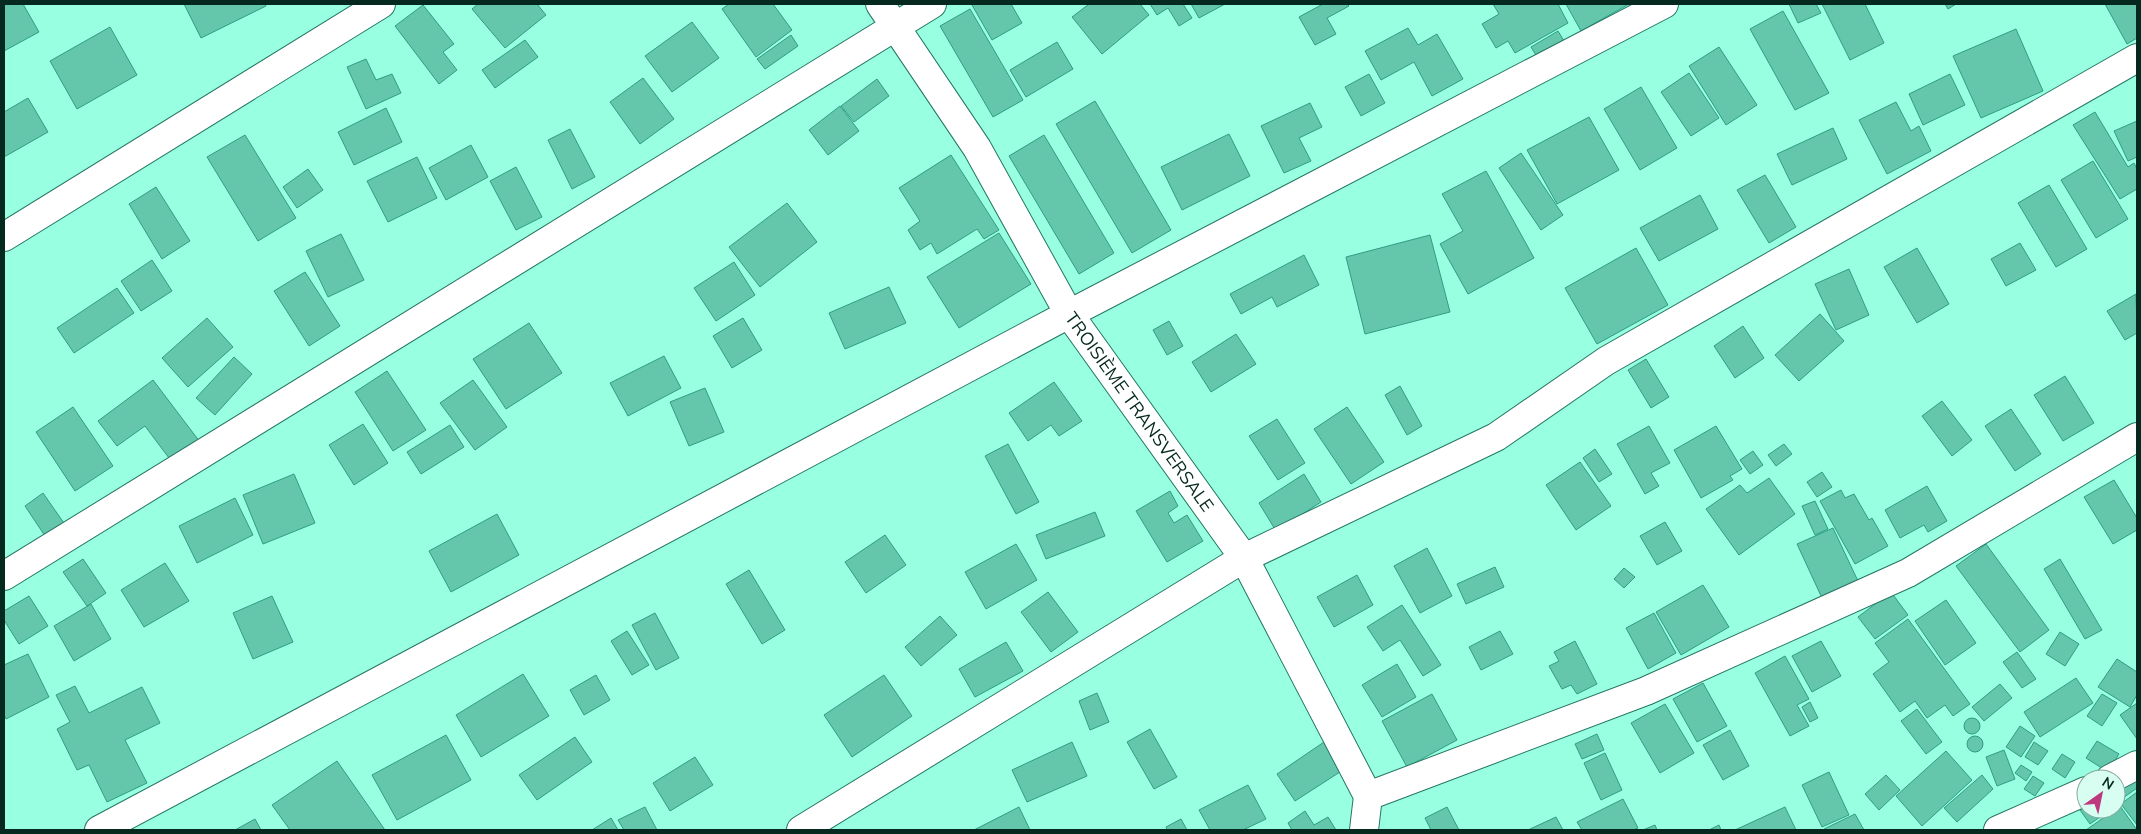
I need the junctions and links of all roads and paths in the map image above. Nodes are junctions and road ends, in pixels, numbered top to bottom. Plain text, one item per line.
1 (381, 4) edge
2 (880, 4) edge
3 (932, 4) edge
4 (1664, 4) edge
5 (895, 27) junction
6 (2137, 58) edge
7 (4, 238) edge
8 (1069, 314) junction
9 (2137, 437) edge
10 (1244, 558) junction
11 (4, 576) edge
12 (2076, 795) edge
13 (1368, 796) junction
14 (99, 830) edge
15 (801, 830) edge
16 (1363, 830) edge
17 (1998, 830) edge

1 - 7 street
2 - 5 street, TROISIÈME TRANSVERSALE
3 - 5 street
4 - 8 street
5 - 8 street, TROISIÈME TRANSVERSALE
5 - 11 street
6 - 10 street
8 - 10 street, TROISIÈME TRANSVERSALE
8 - 14 street
9 - 13 street
10 - 13 street, TROISIÈME TRANSVERSALE
10 - 15 street
12 - 17 street
13 - 16 street

